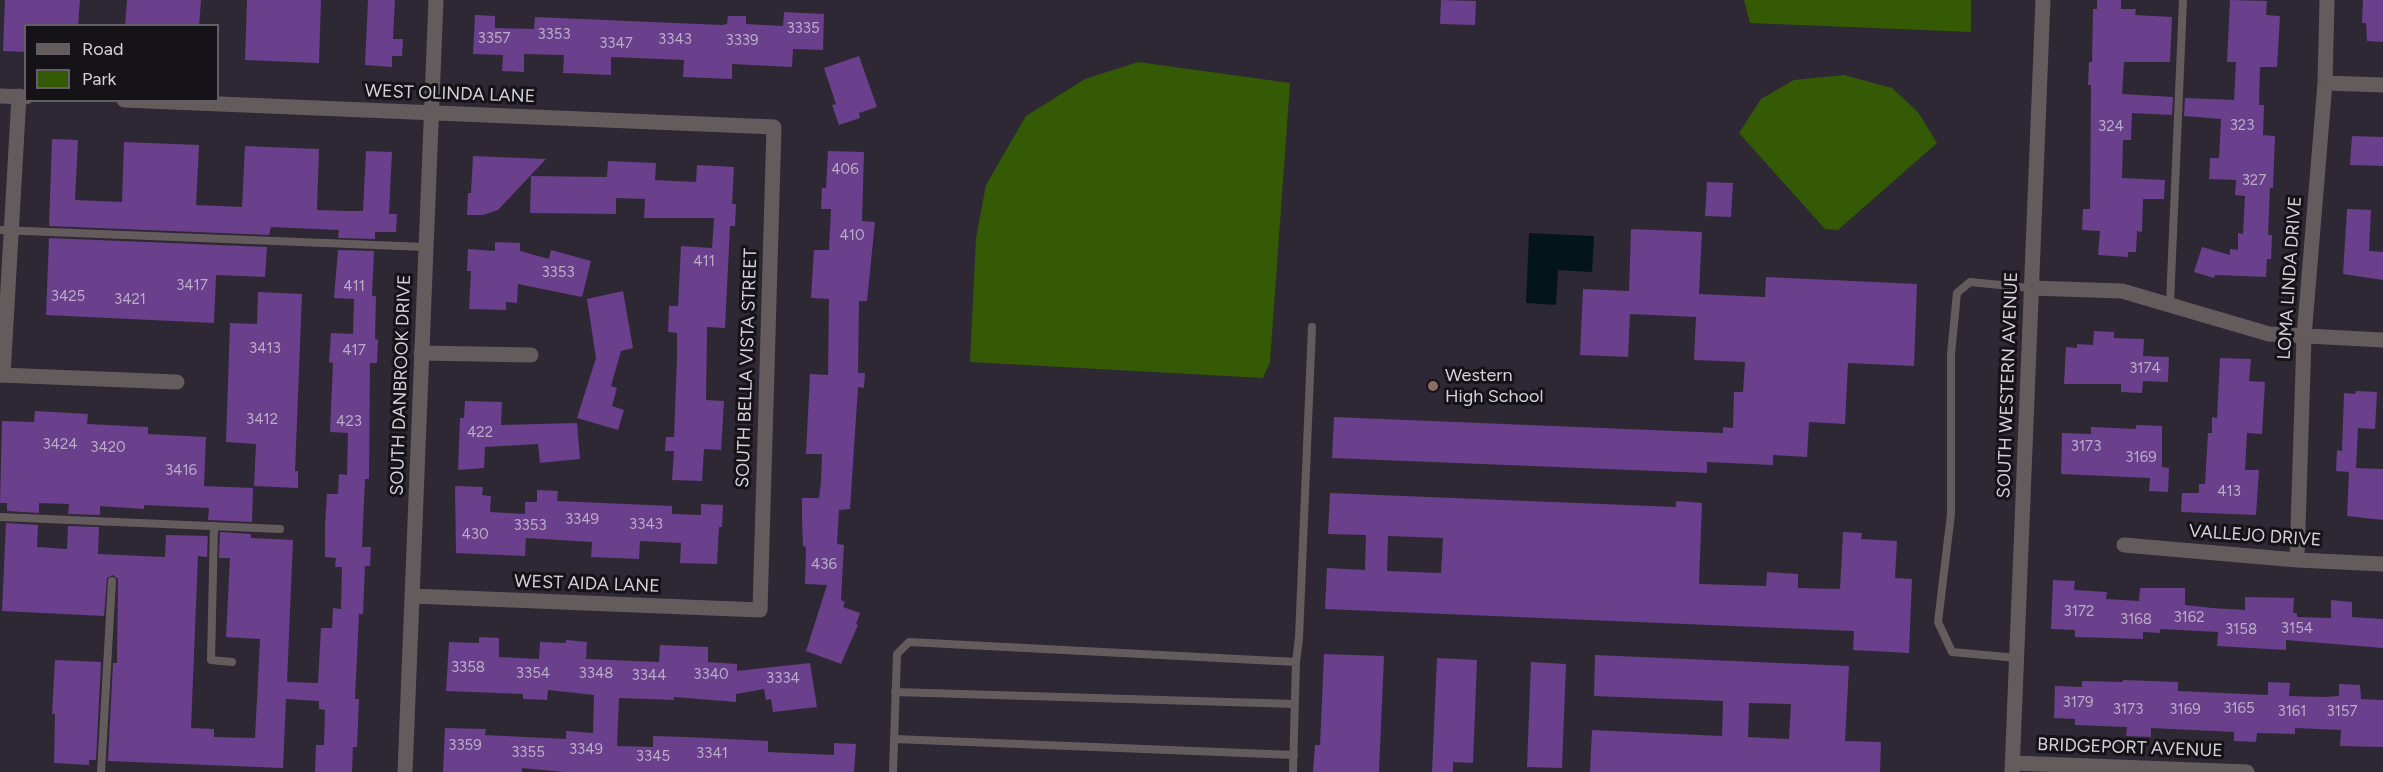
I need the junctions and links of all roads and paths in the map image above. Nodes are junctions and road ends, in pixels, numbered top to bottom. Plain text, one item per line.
1 (435, 0) edge
2 (2043, 0) edge
3 (2183, 0) edge
4 (2327, 0) edge
5 (2325, 83) junction
6 (2383, 84) edge
7 (0, 96) edge
8 (22, 96) edge
9 (171, 102) edge
10 (431, 113) junction
11 (774, 127) joint
12 (6, 230) edge
13 (426, 247) junction
14 (2031, 288) junction
15 (2170, 303) junction
16 (1312, 327) dead end
17 (2304, 337) junction
18 (2383, 340) edge
19 (422, 353) junction
20 (531, 355) dead end
21 (2, 375) edge
22 (177, 382) dead end
23 (0, 517) edge
24 (214, 526) junction
25 (280, 529) dead end
26 (2124, 545) dead end
27 (2297, 560) junction
28 (2383, 564) edge
29 (112, 580) dead end
30 (412, 596) junction
31 (760, 610) joint
32 (2017, 658) junction
33 (232, 662) dead end
34 (1296, 662) junction
35 (895, 692) junction
36 (1296, 704) junction
37 (894, 739) junction
38 (1294, 755) junction
39 (2012, 768) edge
40 (101, 772) edge
41 (405, 772) edge
42 (893, 772) edge
43 (1293, 772) edge
44 (2247, 772) edge

1 - 10 street, SOUTH DANBROOK DRIVE
2 - 14 street, SOUTH WESTERN AVENUE
3 - 15 lane
4 - 5 street, LOMA LINDA DRIVE
5 - 6 street
5 - 17 street, LOMA LINDA DRIVE
7 - 8 street
8 - 12 street
9 - 10 street, WEST OLINDA LANE
10 - 11 street, WEST OLINDA LANE
10 - 13 street, SOUTH DANBROOK DRIVE
11 - 31 street, SOUTH BELLA VISTA STREET
12 - 13 lane
12 - 21 street
13 - 19 street, SOUTH DANBROOK DRIVE
14 - 15 street
14 - 32 street, SOUTH WESTERN AVENUE
14 - 32 lane
15 - 17 street
16 - 34 lane
17 - 18 street
17 - 27 street, LOMA LINDA DRIVE
19 - 20 street
19 - 30 street, SOUTH DANBROOK DRIVE
21 - 22 street
23 - 24 lane
24 - 25 lane
24 - 33 lane
26 - 27 street, VALLEJO DRIVE
27 - 28 street, VALLEJO DRIVE
29 - 40 lane
30 - 31 street, WEST AIDA LANE
30 - 41 street, SOUTH DANBROOK DRIVE
32 - 39 street, SOUTH WESTERN AVENUE
34 - 35 lane
34 - 36 lane
35 - 36 lane
35 - 37 lane
36 - 38 lane
37 - 38 lane
37 - 42 lane
38 - 43 lane
39 - 44 street, BRIDGEPORT AVENUE

